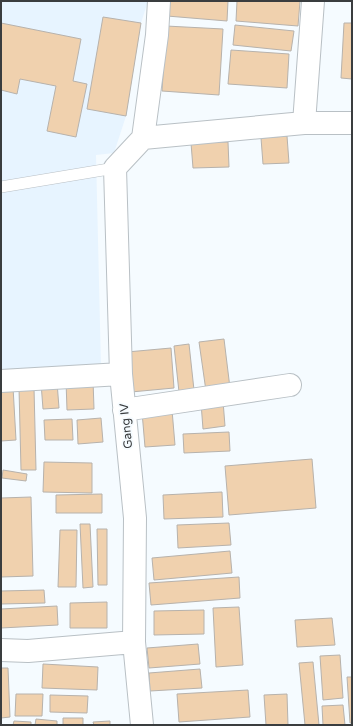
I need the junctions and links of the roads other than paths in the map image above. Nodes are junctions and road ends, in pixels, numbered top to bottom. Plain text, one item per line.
1 (159, 1) edge
2 (313, 1) edge
3 (304, 123) junction
4 (352, 123) edge
5 (143, 138) junction
6 (115, 168) junction
7 (1, 187) edge
8 (121, 374) junction
9 (1, 381) edge
10 (290, 385) dead end
11 (124, 410) junction
12 (134, 642) junction
13 (1, 650) edge
14 (142, 725) edge

1 - 5 street
2 - 3 street
3 - 4 street
3 - 5 street
5 - 6 street
6 - 7 lane
6 - 8 street, Gang IV
8 - 9 street
8 - 11 street, Gang IV
10 - 11 street
11 - 12 street, Gang IV
12 - 13 street
12 - 14 street, Gang IV

